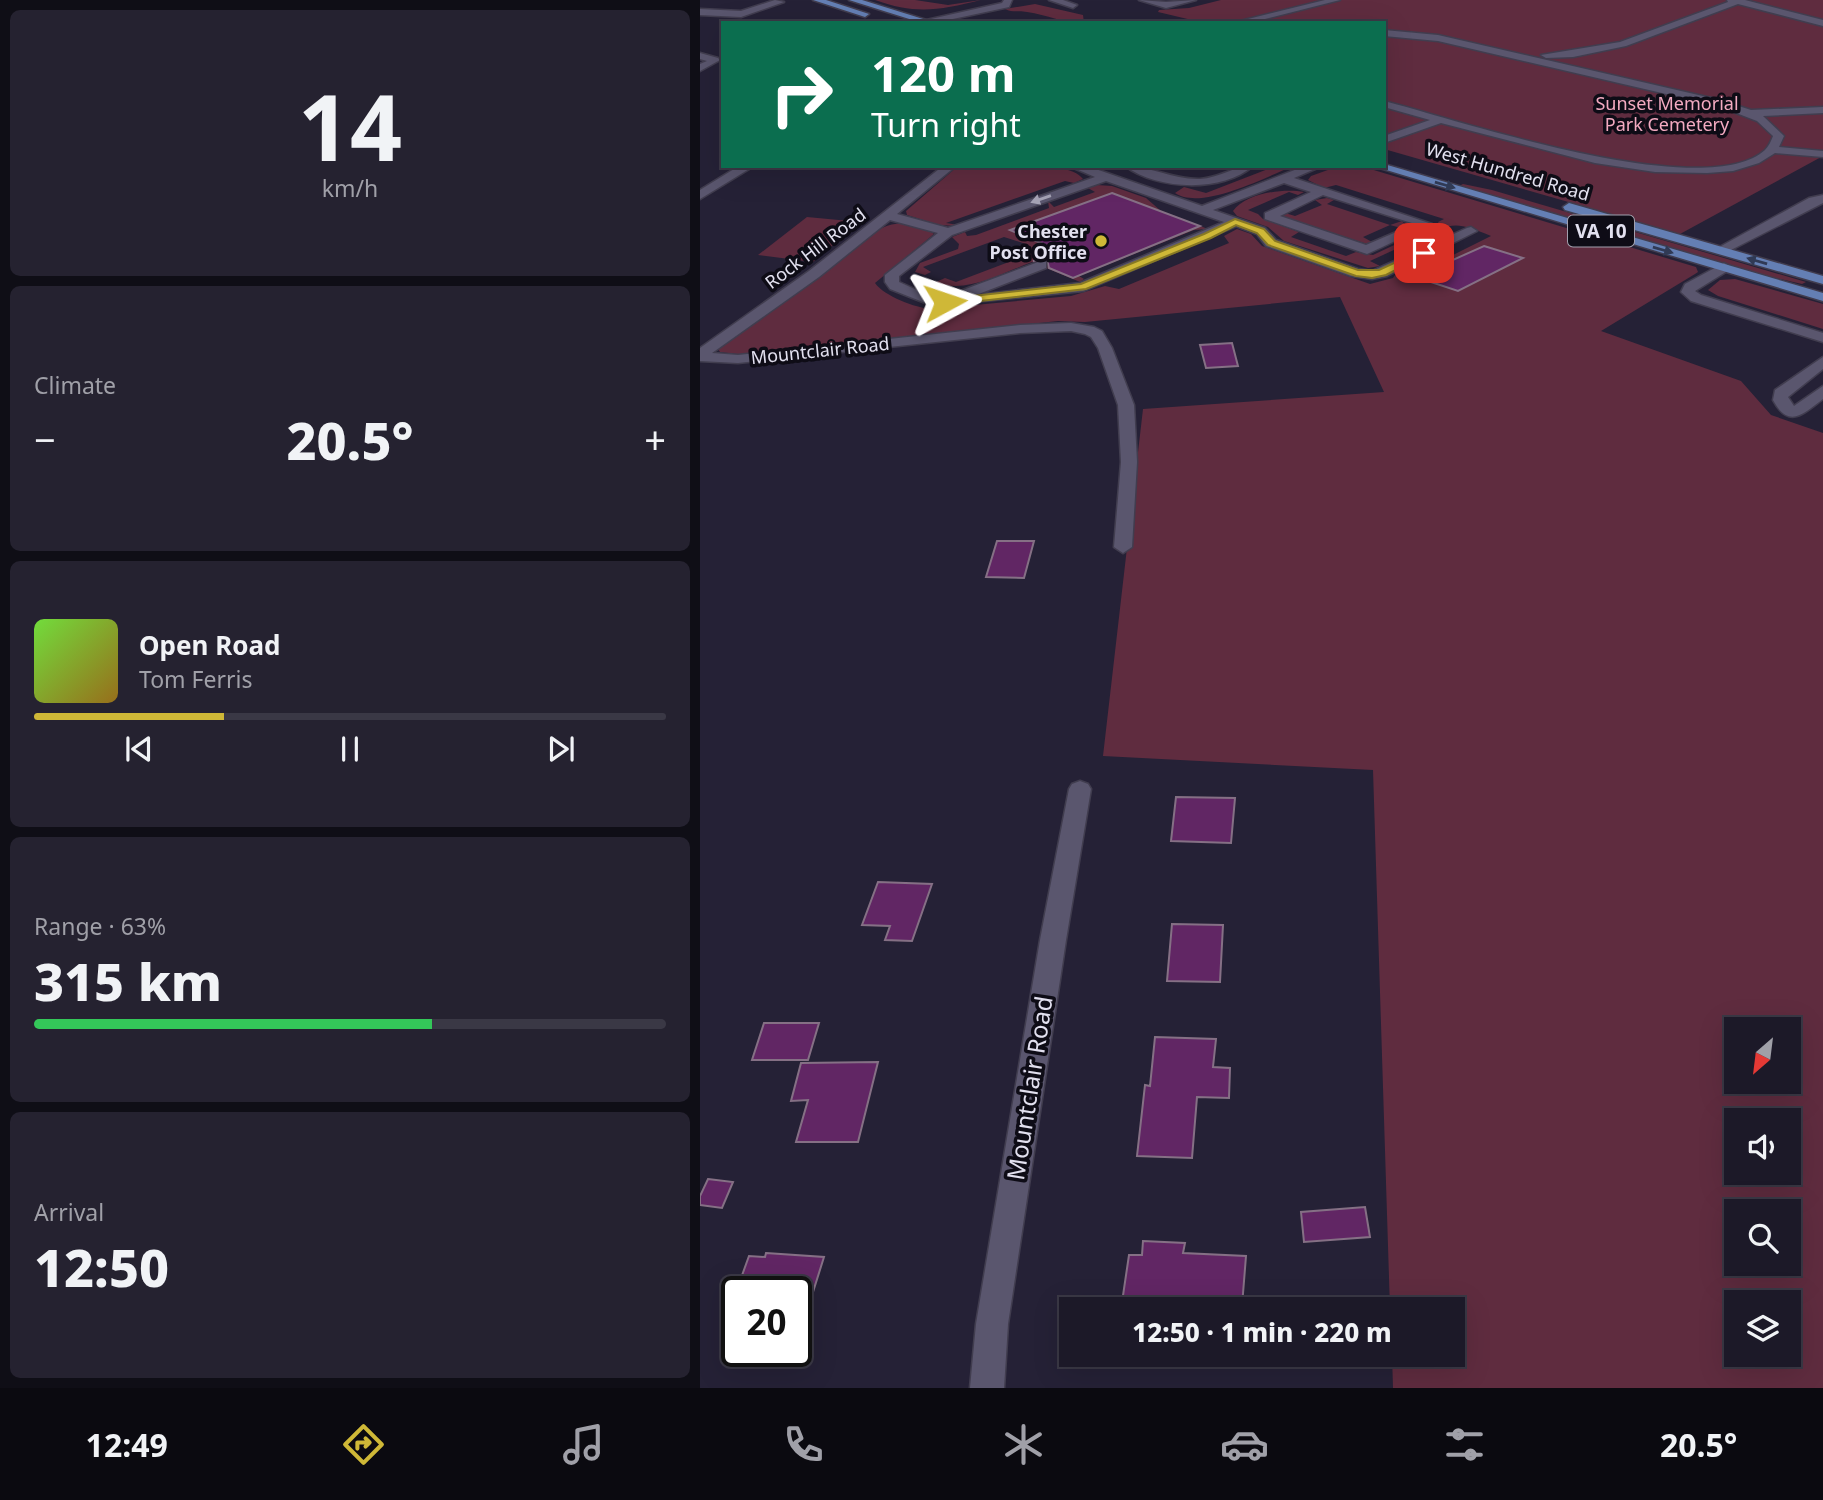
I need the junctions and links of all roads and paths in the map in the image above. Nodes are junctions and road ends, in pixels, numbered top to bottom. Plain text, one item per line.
1 (711, 0) edge
2 (779, 0) edge
3 (817, 0) edge
4 (853, 0) edge
5 (1008, 0) edge
6 (1053, 0) edge
7 (1143, 0) edge
8 (1192, 0) edge
9 (1336, 0) edge
10 (1736, 0) edge
11 (1073, 5) dead end
12 (700, 6) edge
13 (700, 12) edge
14 (887, 21) edge
15 (921, 21) edge
16 (930, 21) edge
17 (1245, 21) edge
18 (1823, 23) edge
19 (1386, 33) edge
20 (1617, 48) junction
21 (1502, 53) junction
22 (700, 56) edge
23 (704, 71) edge
24 (1643, 86) junction
25 (1386, 105) edge
26 (1823, 110) edge
27 (1750, 113) junction
28 (1441, 119) junction
29 (1386, 139) edge
30 (1773, 150) junction
31 (1386, 154) edge
32 (1823, 154) edge
33 (1424, 165) dead end
34 (745, 168) edge
35 (947, 168) edge
36 (1080, 168) edge
37 (1137, 168) edge
38 (1151, 168) edge
39 (1221, 168) edge
40 (1242, 168) edge
41 (1311, 168) edge
42 (1386, 168) edge
43 (1105, 177) junction
44 (1284, 179) junction
45 (1183, 184) junction
46 (1322, 191) junction
47 (1153, 193) junction
48 (700, 195) edge
49 (1823, 199) edge
50 (1559, 204) dead end
51 (1203, 211) junction
52 (888, 215) junction
53 (1235, 222) junction
54 (1221, 229) junction
55 (1471, 231) dead end
56 (948, 232) junction
57 (1720, 250) junction
58 (1724, 267) junction
59 (1823, 280) edge
60 (1823, 297) edge
61 (976, 299) junction
62 (945, 302) junction
63 (1823, 338) edge
64 (700, 356) edge
65 (1823, 362) edge
66 (1823, 391) edge
67 (1123, 547) dead end
68 (1080, 789) dead end
69 (987, 1388) edge

1 - 12 street
2 - 13 street
3 - 14 main road
4 - 15 main road
5 - 16 street
6 - 11 street
7 - 8 street
9 - 17 street
10 - 18 street
10 - 20 street
19 - 21 street
20 - 21 street
20 - 24 street
21 - 24 street
22 - 23 street
24 - 27 street
25 - 28 street
26 - 27 street
27 - 30 street
28 - 29 street
28 - 30 street
30 - 32 street
31 - 33 main road, West Hundred Road
34 - 48 street
35 - 52 street, Rock Hill Road
36 - 43 street
37 - 45 street
38 - 45 street
39 - 45 street
40 - 45 street
41 - 44 street
42 -> 58 main road, West Hundred Road / VA 10
43 - 47 street
43 -> 56 street
44 - 46 street
44 - 51 street
45 - 47 street
46 - 46 street
47 - 51 street
47 - 54 street
49 - 57 street
50 - 57 main road, West Hundred Road / VA 10
51 - 53 street
52 - 56 street
52 - 64 street, Rock Hill Road
53 - 54 street
53 - 55 street
54 - 61 street
56 - 62 street
59 -> 57 main road, West Hundred Road / VA 10
58 - 60 main road, West Hundred Road / VA 10
58 - 63 street
61 - 62 street
61 - 62 street
64 - 67 street, Mountclair Road
65 - 66 street
68 - 69 street, Mountclair Road

